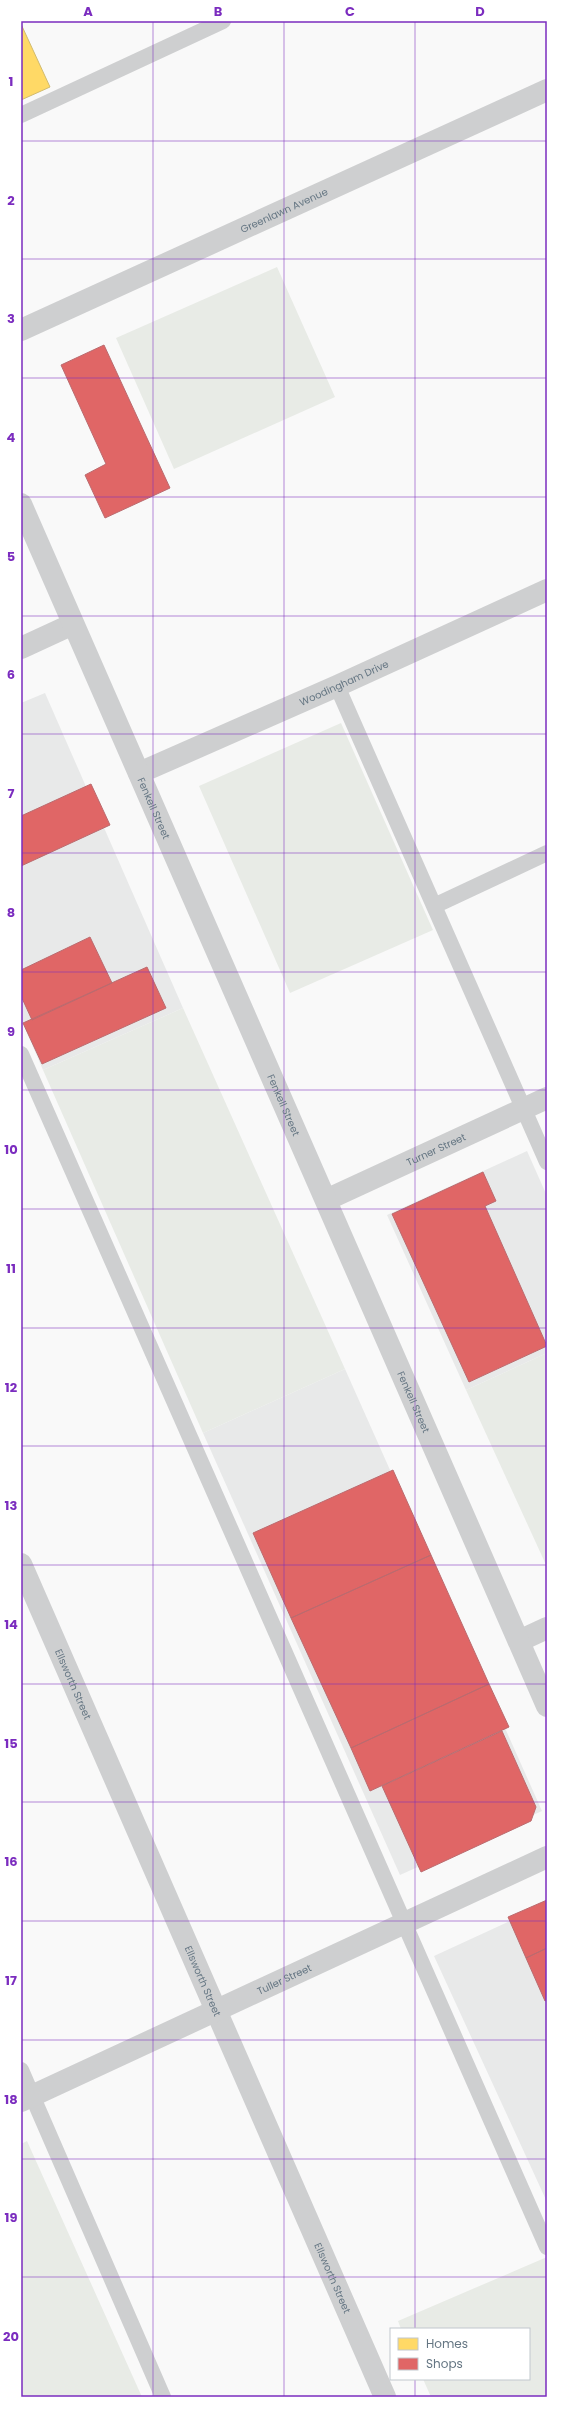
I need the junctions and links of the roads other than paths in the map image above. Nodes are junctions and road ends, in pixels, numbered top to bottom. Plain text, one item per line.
1 (223, 21) edge
2 (547, 90) edge
3 (21, 114) edge
4 (21, 330) edge
5 (21, 504) edge
6 (547, 590) edge
7 (73, 624) junction
8 (21, 648) edge
9 (337, 686) junction
10 (139, 773) junction
11 (547, 853) edge
12 (434, 906) junction
13 (21, 1054) edge
14 (547, 1098) edge
15 (524, 1109) junction
16 (547, 1162) edge
17 (326, 1200) junction
18 (21, 1564) edge
19 (547, 1628) edge
20 (519, 1642) junction
21 (547, 1706) edge
22 (547, 1857) edge
23 (405, 1923) junction
24 (216, 2011) junction
25 (21, 2070) edge
26 (27, 2099) edge
27 (547, 2247) edge
28 (163, 2397) edge
29 (385, 2397) edge

1 - 3 lane
2 - 4 street, Greenlawn Avenue
5 - 7 street, Fenkell Street
6 - 9 street, Woodingham Drive
7 - 8 street
7 - 10 street, Fenkell Street
9 - 10 street, Woodingham Drive
9 - 12 lane
10 - 17 street, Fenkell Street
11 - 12 lane
12 - 15 lane
13 - 23 lane
14 - 15 street, Turner Street
15 - 16 lane
15 - 17 street, Turner Street
17 - 20 street, Fenkell Street
18 - 24 street, Ellsworth Street
19 - 20 street
20 - 21 street, Fenkell Street
22 - 23 street, Tuller Street
23 - 24 street, Tuller Street
23 - 27 lane
24 - 26 street, Tuller Street
24 - 29 street, Ellsworth Street
25 - 26 lane
26 - 28 lane

